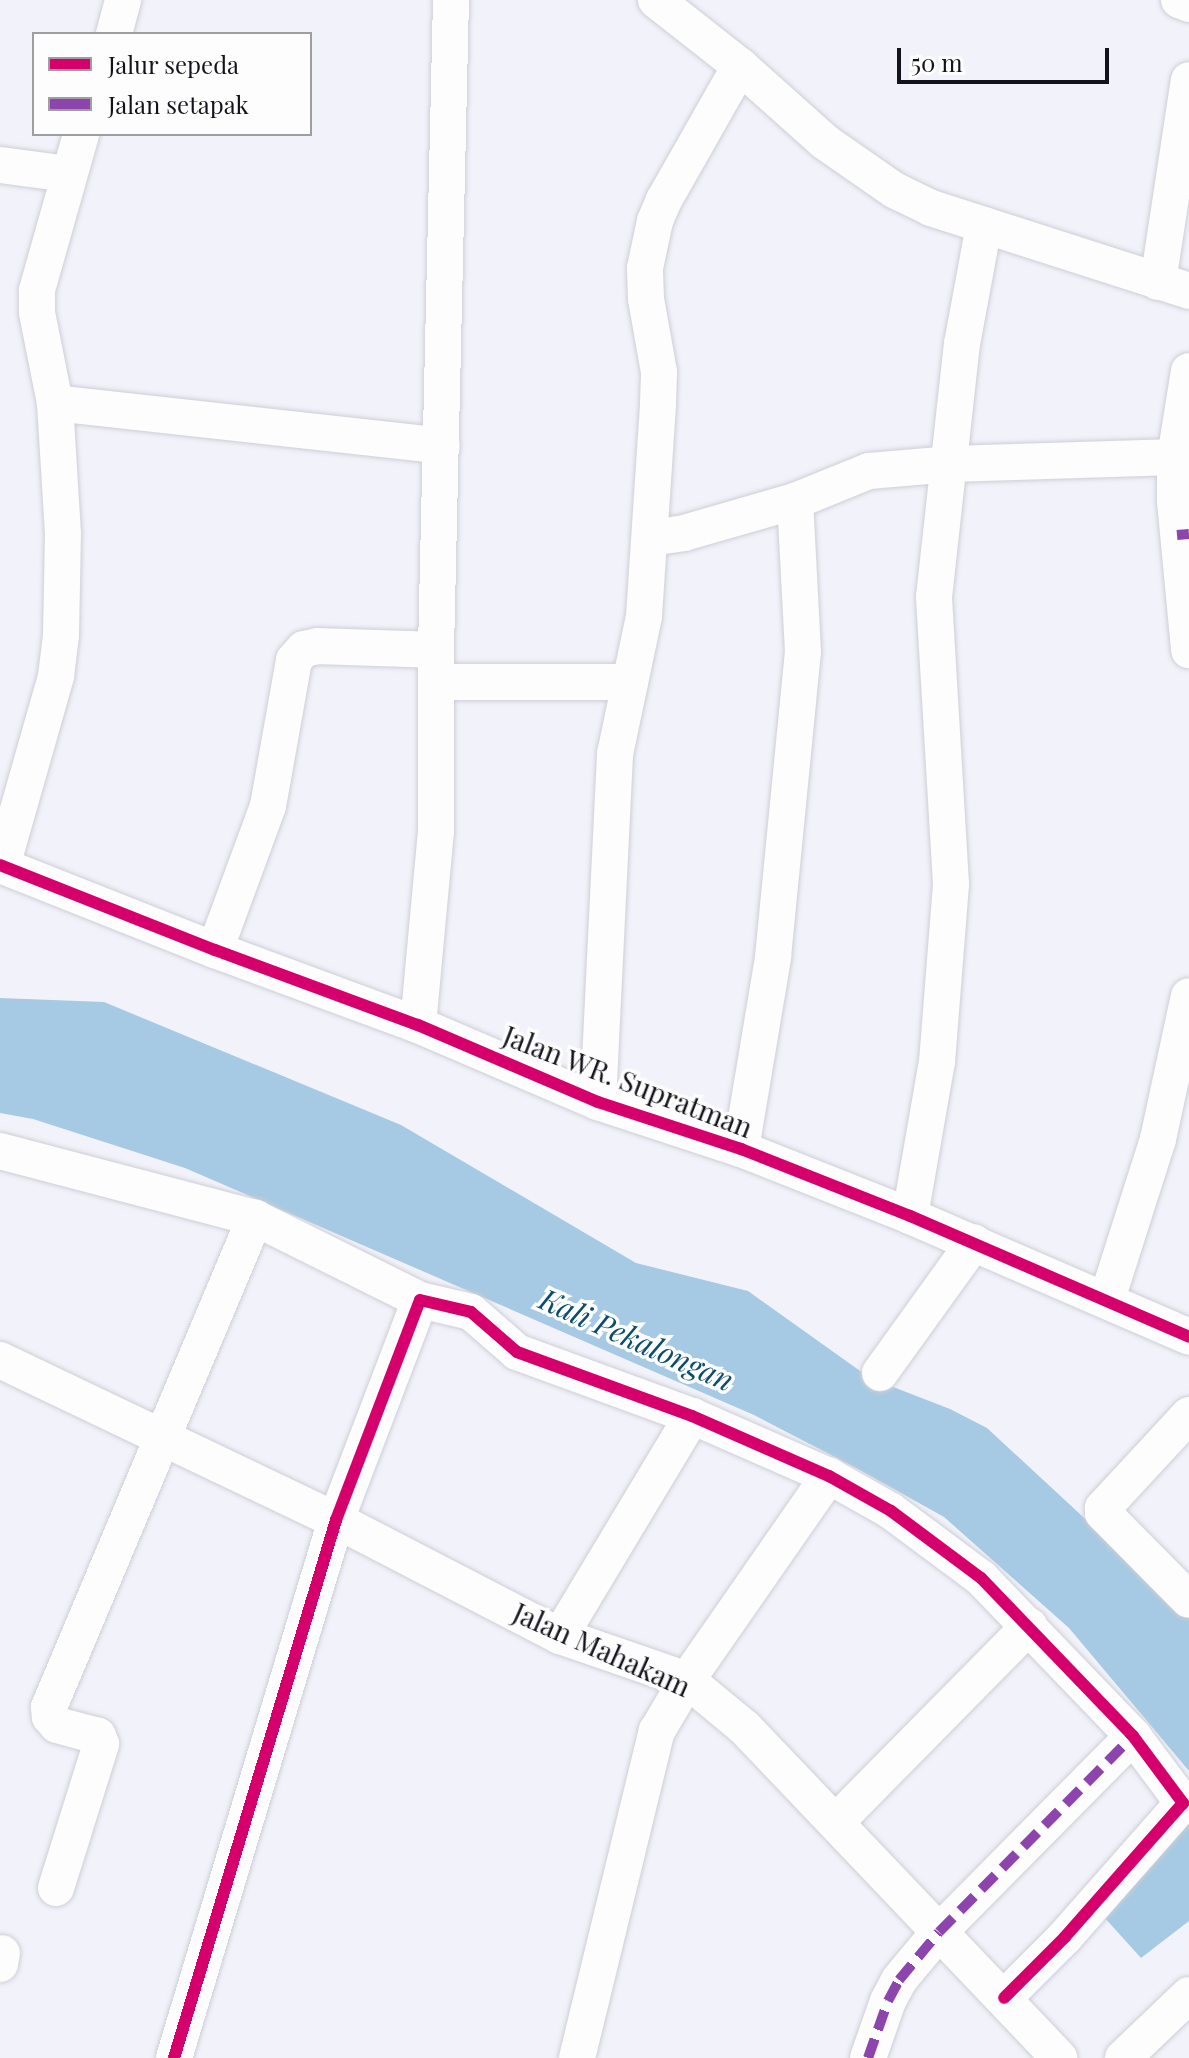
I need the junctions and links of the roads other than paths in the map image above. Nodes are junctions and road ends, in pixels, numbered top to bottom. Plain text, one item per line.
1 (123, 0) edge
2 (451, 0) edge
3 (656, 0) edge
4 (1179, 0) edge
5 (1189, 4) edge
6 (115, 32) edge
7 (740, 66) junction
8 (1189, 80) edge
9 (80, 136) edge
10 (0, 165) edge
11 (68, 174) junction
12 (984, 225) junction
13 (1174, 286) edge
14 (1189, 371) edge
15 (55, 403) junction
16 (442, 446) junction
17 (1175, 457) junction
18 (952, 464) junction
19 (795, 501) junction
20 (1183, 534) edge
21 (650, 538) junction
22 (1189, 650) edge
23 (436, 666) junction
24 (630, 682) junction
25 (1, 866) edge
26 (215, 950) junction
27 (1189, 996) edge
28 (418, 1025) junction
29 (598, 1102) junction
30 (741, 1149) junction
31 (0, 1151) edge
32 (910, 1216) junction
33 (255, 1218) junction
34 (974, 1242) junction
35 (1107, 1299) junction
36 (420, 1300) junction
37 (1189, 1337) edge
38 (0, 1360) edge
39 (880, 1373) dead end
40 (1189, 1415) edge
41 (692, 1416) junction
42 (161, 1438) junction
43 (829, 1476) junction
44 (336, 1520) junction
45 (1189, 1600) edge
46 (1029, 1626) junction
47 (560, 1636) junction
48 (687, 1680) junction
49 (1133, 1736) junction
50 (1186, 1808) edge
51 (837, 1821) junction
52 (56, 1888) dead end
53 (939, 1932) junction
54 (1189, 1995) edge
55 (1004, 1998) junction
56 (174, 2058) edge
57 (577, 2058) edge
58 (868, 2058) edge
59 (1059, 2058) edge
60 (1123, 2058) edge

1 - 6 street
2 - 16 street
3 - 7 street
4 - 5 street
7 - 12 street
7 - 21 street
8 - 13 street
9 - 11 street
10 - 11 street
11 - 15 street
12 - 13 street
12 - 18 street
14 - 17 street
15 - 16 street
15 - 25 street
16 - 23 street
17 - 18 street
17 - 20 street
18 - 19 street
18 - 32 street
19 - 21 street
19 - 30 street
20 - 22 street
21 - 24 street
23 - 24 street
23 - 26 street
23 - 28 street
24 - 29 street
25 - 26 street, Jalan WR. Supratman
26 - 28 street, Jalan WR. Supratman
27 - 35 street
28 - 29 street, Jalan WR. Supratman
29 - 30 street, Jalan WR. Supratman
30 - 32 street, Jalan WR. Supratman
31 - 33 street
32 - 34 street, Jalan WR. Supratman
33 - 36 street
33 - 42 street
34 - 35 street, Jalan WR. Supratman
34 - 39 street
35 - 37 street, Jalan WR. Supratman
36 - 41 street
36 - 44 street
38 - 42 street, Jalan Mahakam
40 - 45 street
41 - 43 street
41 - 47 street
42 - 44 street, Jalan Mahakam
42 - 52 street
43 - 46 street
43 - 48 street
44 - 47 street, Jalan Mahakam
44 - 56 street
46 - 49 street
46 - 51 street
47 - 48 street, Jalan Mahakam
48 - 51 street, Jalan Mahakam
48 - 57 street
49 - 50 street
49 - 53 street
50 - 55 street
51 - 53 street, Jalan Mahakam
53 - 55 street, Jalan Mahakam
53 - 58 street
54 - 60 street
55 - 59 street, Jalan Mahakam

